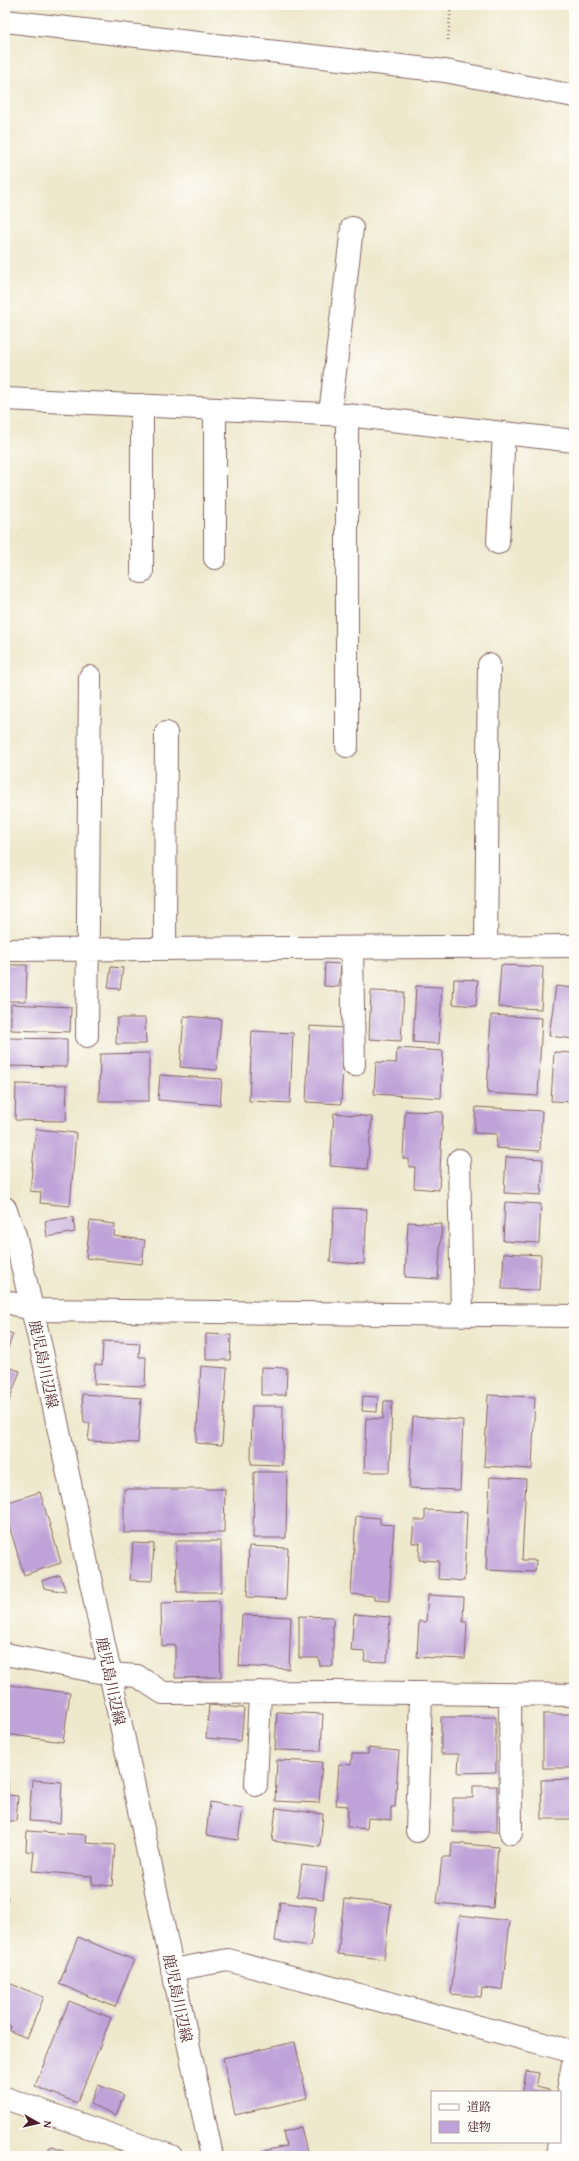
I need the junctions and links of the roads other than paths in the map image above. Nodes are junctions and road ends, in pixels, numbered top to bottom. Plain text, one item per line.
1 (5, 21) edge
2 (574, 96) edge
3 (352, 228) dead end
4 (5, 399) edge
5 (142, 405) junction
6 (215, 409) junction
7 (338, 415) junction
8 (504, 433) junction
9 (574, 441) edge
10 (498, 543) dead end
11 (215, 558) dead end
12 (142, 572) dead end
13 (490, 665) dead end
14 (90, 677) dead end
15 (166, 733) dead end
16 (347, 746) dead end
17 (574, 946) edge
18 (486, 947) junction
19 (352, 948) junction
20 (88, 949) junction
21 (165, 949) junction
22 (5, 950) edge
23 (87, 1036) dead end
24 (354, 1065) dead end
25 (459, 1160) dead end
26 (5, 1208) edge
27 (5, 1300) edge
28 (33, 1310) junction
29 (462, 1314) junction
30 (574, 1316) edge
31 (5, 1654) edge
32 (110, 1674) junction
33 (260, 1692) junction
34 (420, 1693) junction
35 (510, 1694) junction
36 (574, 1695) edge
37 (256, 1785) dead end
38 (417, 1832) dead end
39 (511, 1833) dead end
40 (172, 1970) junction
41 (574, 2052) edge
42 (574, 2057) edge
43 (5, 2098) edge
44 (561, 2132) edge
45 (559, 2143) edge
46 (171, 2156) edge
47 (212, 2156) edge
48 (557, 2156) edge

1 - 2 street
3 - 7 street
4 - 5 street
5 - 6 street
5 - 12 street
6 - 7 street
6 - 11 street
7 - 8 street
7 - 16 street
8 - 9 street
8 - 10 street
13 - 18 street
14 - 20 street
15 - 21 street
17 - 18 street
18 - 19 street
19 - 21 street
19 - 24 street
20 - 21 street
20 - 22 street
20 - 23 street
25 - 29 street
26 - 28 street, 鹿児島川辺線
27 - 28 street
28 - 29 street
28 - 32 street, 鹿児島川辺線
29 - 30 street
31 - 32 street
32 - 33 street
32 - 40 street, 鹿児島川辺線
33 - 34 street
33 - 37 street
34 - 35 street
34 - 38 street
35 - 36 street
35 - 39 street
40 - 41 street
40 - 47 street, 鹿児島川辺線
42 - 44 street
43 - 46 street
45 - 48 street

